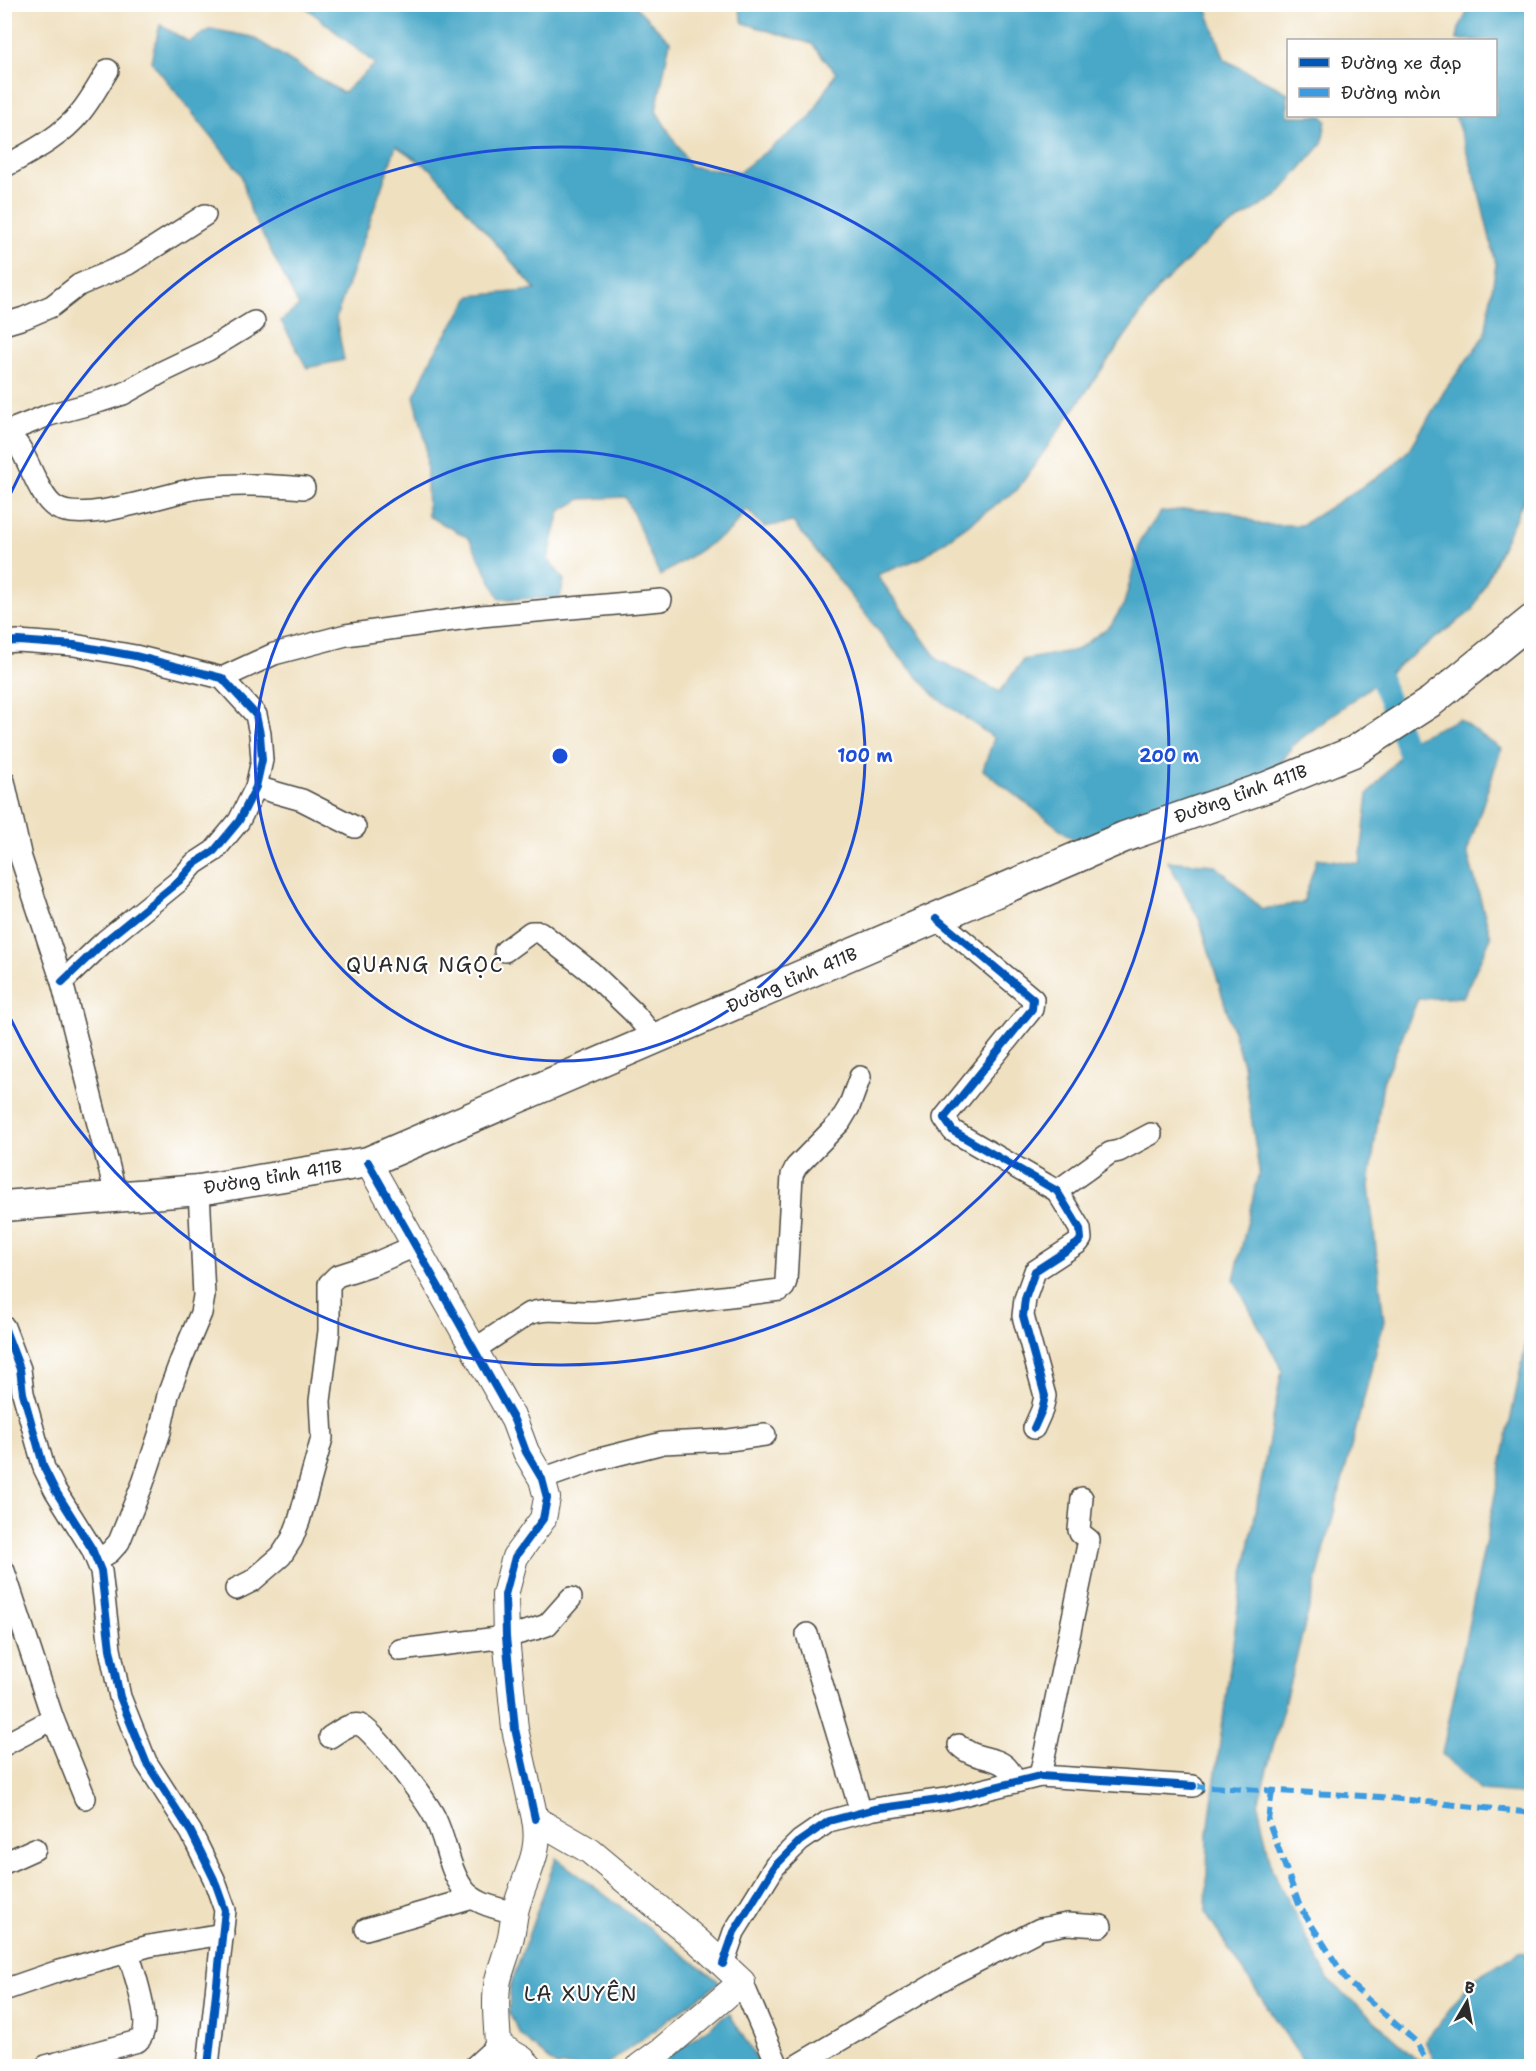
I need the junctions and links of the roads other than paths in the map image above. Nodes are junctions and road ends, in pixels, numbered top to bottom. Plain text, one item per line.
1 (108, 70) dead end
2 (4, 166) edge
3 (205, 215) dead end
4 (254, 322) dead end
5 (4, 324) edge
6 (5, 431) edge
7 (304, 488) dead end
8 (661, 600) dead end
9 (1532, 620) edge
10 (4, 642) edge
11 (222, 678) junction
12 (4, 781) edge
13 (256, 787) junction
14 (355, 827) dead end
15 (936, 918) junction
16 (505, 951) dead end
17 (62, 982) junction
18 (655, 1038) junction
19 (860, 1077) dead end
20 (1151, 1134) dead end
21 (368, 1162) junction
22 (199, 1190) junction
23 (1058, 1191) junction
24 (116, 1196) junction
25 (4, 1206) edge
26 (416, 1246) junction
27 (4, 1327) edge
28 (475, 1349) junction
29 (1034, 1428) dead end
30 (765, 1435) dead end
31 (542, 1479) junction
32 (1082, 1498) dead end
33 (97, 1560) junction
34 (4, 1571) edge
35 (236, 1588) dead end
36 (571, 1598) dead end
37 (807, 1634) dead end
38 (506, 1637) junction
39 (400, 1650) dead end
40 (53, 1719) junction
41 (330, 1737) dead end
42 (4, 1745) edge
43 (959, 1745) dead end
44 (1040, 1776) junction
45 (1016, 1782) junction
46 (1193, 1786) dead end
47 (86, 1798) dead end
48 (861, 1812) junction
49 (535, 1819) junction
50 (35, 1849) dead end
51 (4, 1863) edge
52 (473, 1898) junction
53 (515, 1913) junction
54 (1101, 1926) dead end
55 (366, 1929) dead end
56 (223, 1934) junction
57 (128, 1952) junction
58 (723, 1964) junction
59 (742, 1982) junction
60 (4, 1990) edge
61 (498, 2045) junction
62 (46, 2067) edge
63 (208, 2067) edge
64 (475, 2067) edge
65 (529, 2067) edge
66 (640, 2067) edge
67 (778, 2067) edge
68 (796, 2067) edge

1 - 2 street
3 - 5 street
4 - 6 street
6 - 7 street
8 - 11 street
9 - 15 main road, Đường tỉnh 411B
10 - 11 street
11 - 13 street
12 - 17 street
13 - 14 street
13 - 17 street
15 - 18 main road, Đường tỉnh 411B
15 - 23 street
16 - 18 street
17 - 24 street
18 - 21 main road, Đường tỉnh 411B
19 - 28 street
20 - 23 street
21 - 22 main road, Đường tỉnh 411B
21 - 26 street
22 - 24 main road, Đường tỉnh 411B
22 - 33 street
23 - 29 street
24 - 25 main road, Đường tỉnh 411B
26 - 28 street
26 - 35 street
27 - 33 street
28 - 31 street
30 - 31 street
31 - 38 street
32 - 44 street
33 - 56 street
34 - 40 street
36 - 38 street
37 - 48 street
38 - 39 street
38 - 49 street
40 - 42 street
40 - 47 street
41 - 52 street
43 - 45 street
44 - 45 street
44 - 46 street
45 - 48 street
48 - 58 street
49 - 53 street
49 - 58 street
50 - 51 street
52 - 53 street
52 - 55 street
53 - 61 street
54 - 68 street
56 - 57 street
56 - 63 street
57 - 60 street
57 - 62 street
58 - 59 street
59 - 66 street
59 - 67 street
61 - 64 street
61 - 65 street

